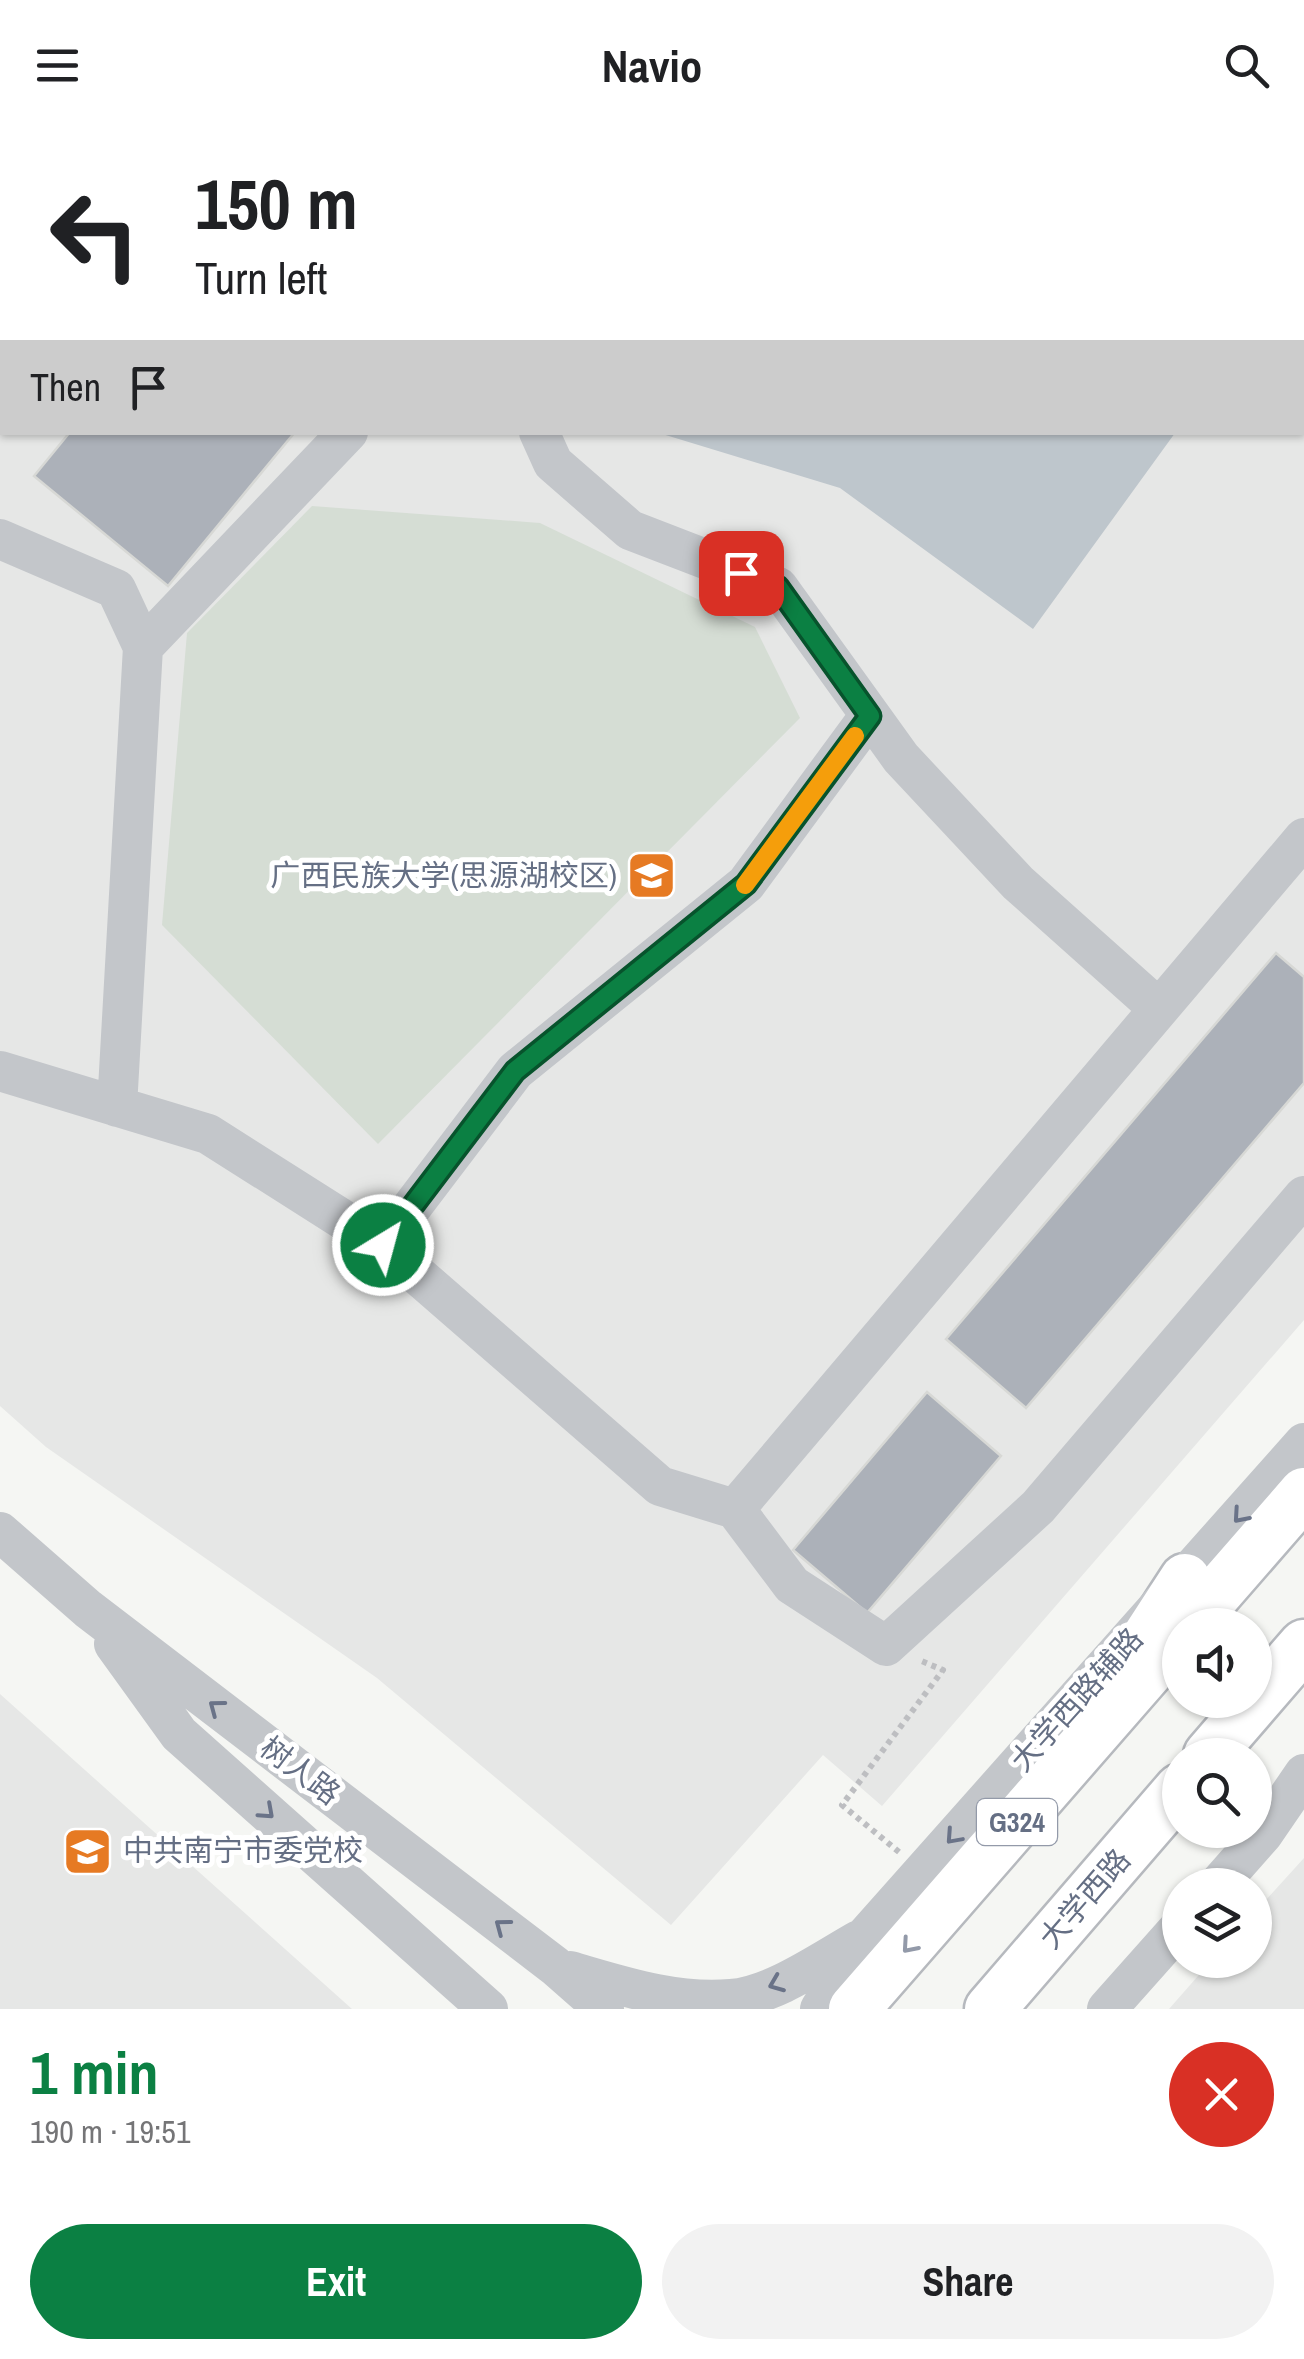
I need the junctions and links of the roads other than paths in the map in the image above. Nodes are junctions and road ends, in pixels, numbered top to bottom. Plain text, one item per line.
1 (345, 435) edge
2 (539, 435) edge
3 (0, 540) edge
4 (143, 647) junction
5 (870, 716) junction
6 (1304, 838) edge
7 (1158, 1008) junction
8 (0, 1071) edge
9 (116, 1107) junction
10 (1304, 1196) edge
11 (383, 1245) junction
12 (1304, 1442) edge
13 (1304, 1493) edge
14 (735, 1509) junction
15 (0, 1532) edge
16 (1187, 1602) edge
17 (88, 1609) junction
18 (1304, 1645) edge
19 (1162, 1656) edge
20 (1304, 1684) edge
21 (1226, 1738) edge
22 (1234, 1738) edge
23 (1304, 1774) edge
24 (1053, 1780) junction
25 (1162, 1809) edge
26 (1233, 1868) edge
27 (863, 1938) junction
28 (1162, 1948) edge
29 (555, 1966) junction
30 (488, 2009) edge
31 (604, 2009) edge
32 (820, 2009) edge
33 (854, 2009) edge
34 (990, 2009) edge
35 (1107, 2009) edge

1 - 4 street
2 - 5 street
3 - 4 street
4 - 9 street
5 - 7 street
5 - 11 street
6 - 7 street
7 - 14 street
8 - 9 street
9 - 11 street
10 - 14 street
11 - 14 street
12 -> 16 street, 大学西路辅路
13 - 16 main road
15 - 17 street, 树人路
16 - 24 main road
16 -> 27 street, 大学西路辅路
29 -> 17 street, 树人路
17 -> 30 street, 树人路
18 - 21 main road
19 - 24 main road, G324
20 - 22 main road
23 - 26 street
24 -> 33 main road, G324
25 - 34 main road, 大学西路
27 -> 29 street
27 - 32 street, 大学西路辅路
28 - 35 street
29 - 31 street, 树人路

